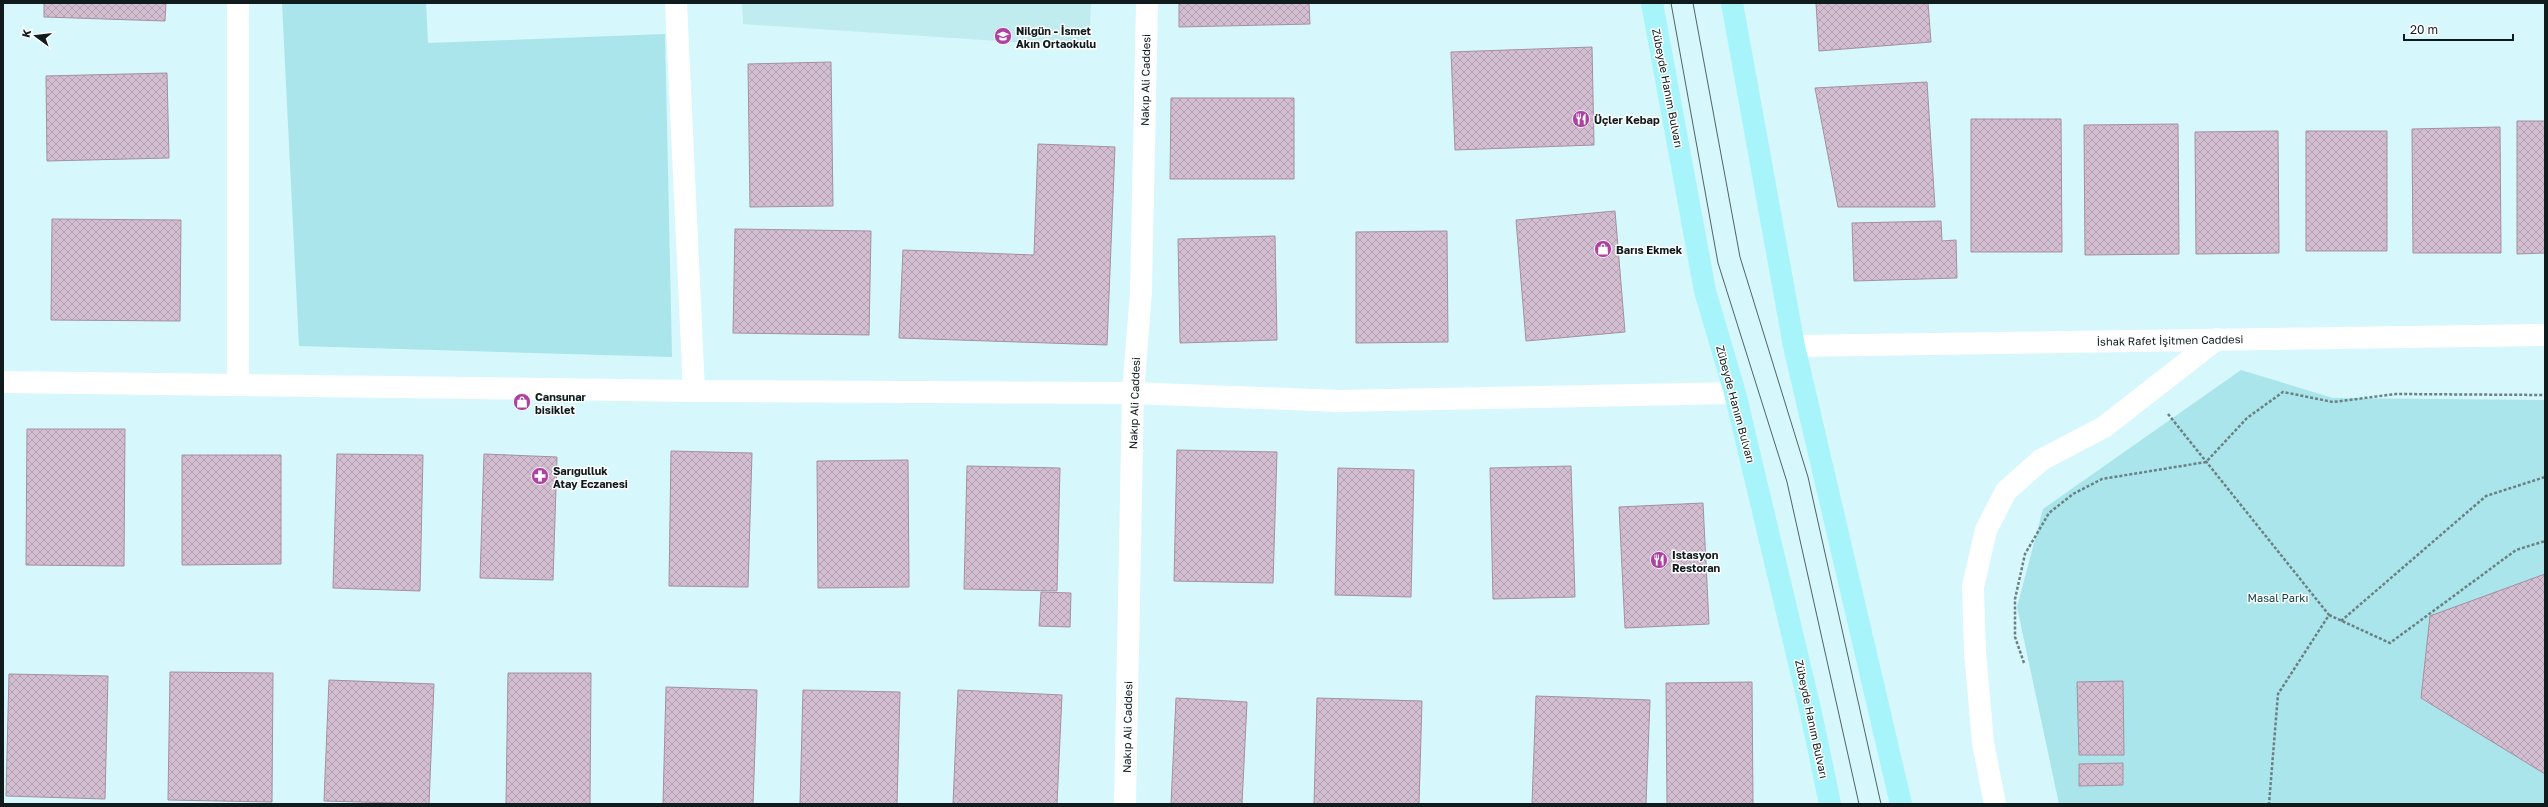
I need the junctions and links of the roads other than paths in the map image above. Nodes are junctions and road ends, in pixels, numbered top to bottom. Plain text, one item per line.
1 (238, 3) edge
2 (676, 3) edge
3 (1147, 3) edge
4 (1652, 3) edge
5 (1732, 3) edge
6 (2545, 335) edge
7 (2217, 339) junction
8 (1794, 346) junction
9 (3, 382) edge
10 (238, 385) junction
11 (694, 391) junction
12 (1133, 393) junction
13 (1735, 393) junction
14 (1125, 804) edge
15 (1830, 804) edge
16 (1900, 804) edge
17 (1995, 804) edge

1 - 10 street
2 - 11 street
3 - 12 street, Nakıp Ali Caddesi
4 - 13 main road, Zübeyde Hanım Bulvarı
5 - 8 main road
6 - 7 street, İshak Rafet İşitmen Caddesi
7 - 8 street, İshak Rafet İşitmen Caddesi
7 - 17 street
8 - 16 main road
9 - 10 street
10 - 11 street
11 - 12 street
12 - 13 street
12 - 14 street, Nakıp Ali Caddesi
13 - 15 main road, Zübeyde Hanım Bulvarı

